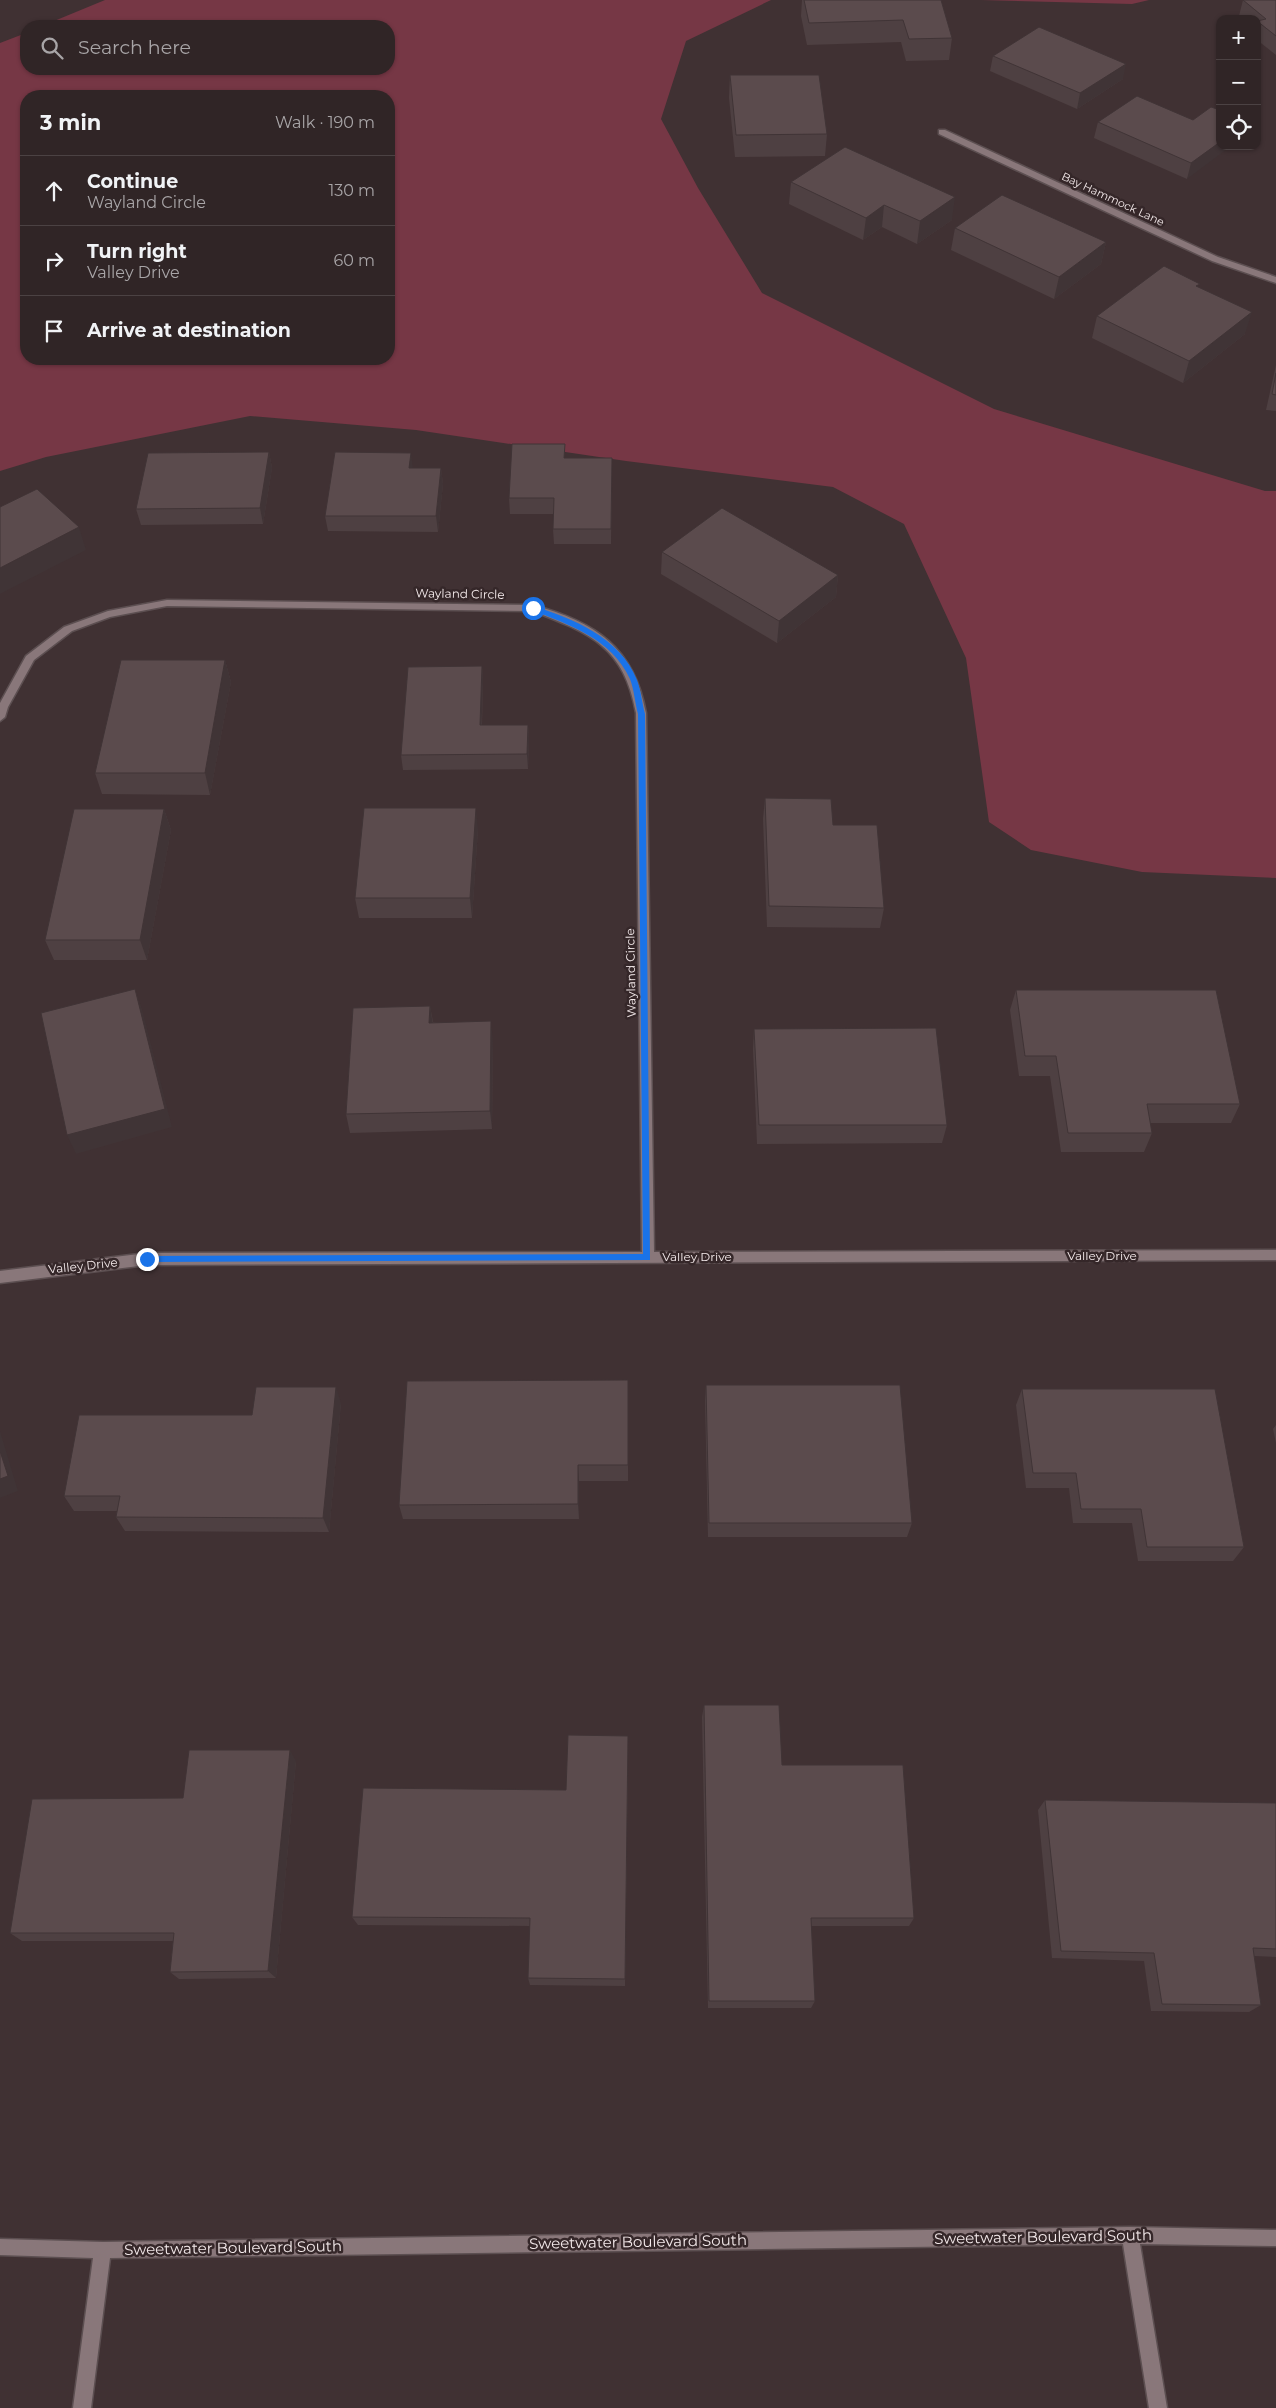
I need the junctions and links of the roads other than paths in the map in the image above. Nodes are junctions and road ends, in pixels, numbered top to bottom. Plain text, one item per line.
1 (942, 132) dead end
2 (1276, 280) edge
3 (0, 717) edge
4 (1276, 1255) edge
5 (648, 1258) junction
6 (0, 1277) edge
7 (1130, 2235) junction
8 (1276, 2238) edge
9 (0, 2247) edge
10 (103, 2250) junction
11 (82, 2408) edge
12 (1158, 2408) edge

1 - 2 street, Bay Hammock Lane
3 - 5 street, Wayland Circle
4 - 5 street, Valley Drive
5 - 6 street, Valley Drive
7 - 8 street, Sweetwater Boulevard South
7 - 10 street, Sweetwater Boulevard South
7 - 12 street
9 - 10 street, Sweetwater Boulevard South
10 - 11 street

